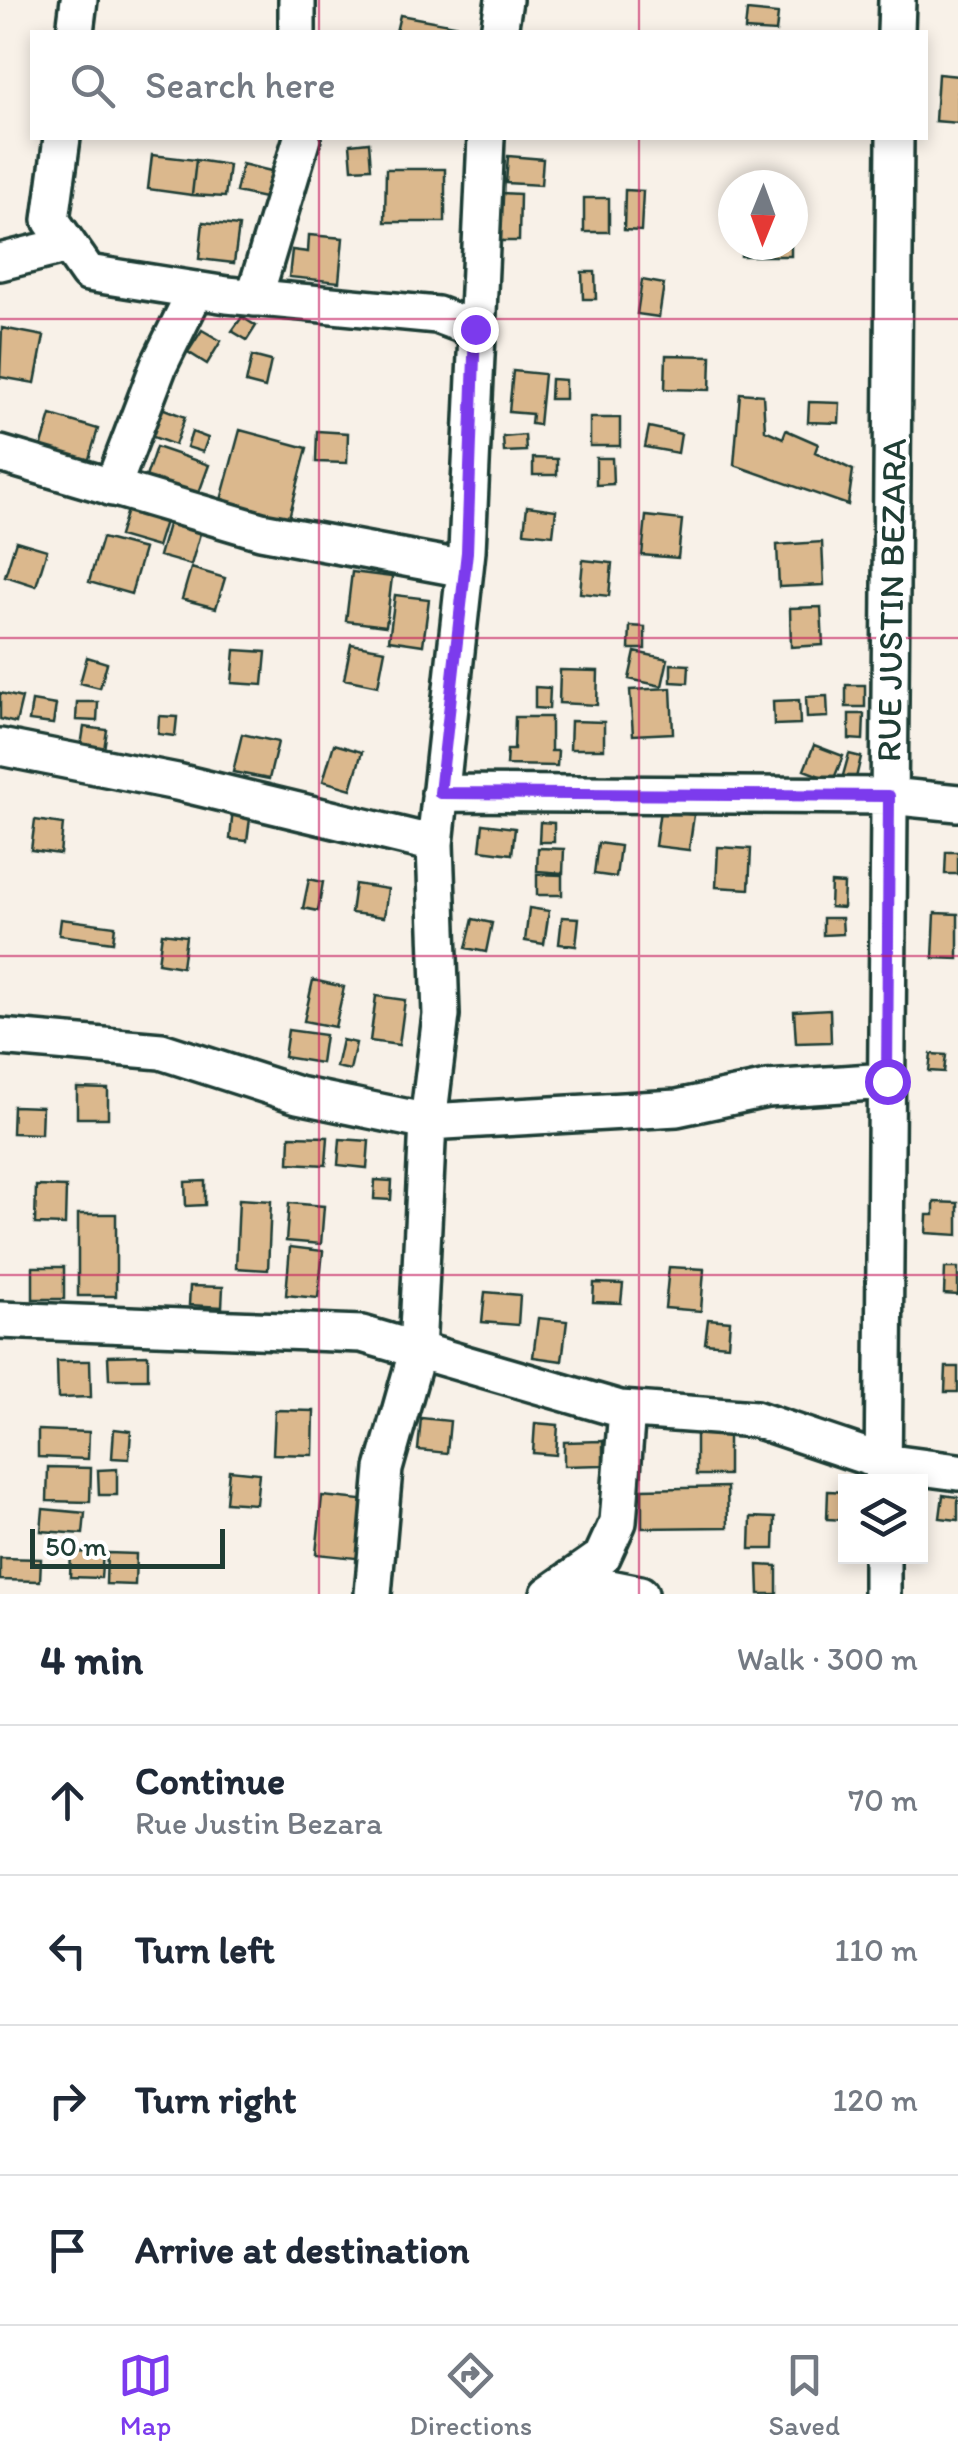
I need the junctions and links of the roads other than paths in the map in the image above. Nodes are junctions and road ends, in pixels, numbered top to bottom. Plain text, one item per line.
1 (79, 0) edge
2 (296, 0) edge
3 (504, 0) edge
4 (896, 0) edge
5 (75, 30) edge
6 (297, 30) edge
7 (500, 30) edge
8 (896, 30) edge
9 (62, 140) edge
10 (301, 140) edge
11 (486, 140) edge
12 (895, 140) edge
13 (68, 245) junction
14 (0, 262) edge
15 (196, 290) junction
16 (254, 298) junction
17 (475, 329) junction
18 (0, 454) edge
19 (112, 488) junction
20 (465, 569) junction
21 (0, 747) edge
22 (440, 793) junction
23 (889, 796) junction
24 (958, 803) edge
25 (434, 844) junction
26 (0, 1037) edge
27 (887, 1081) junction
28 (428, 1122) junction
29 (0, 1320) edge
30 (417, 1352) junction
31 (627, 1410) junction
32 (883, 1472) edge
33 (958, 1472) edge
34 (882, 1564) edge
35 (560, 1587) edge
36 (373, 1594) edge
37 (640, 1594) edge
38 (882, 1594) edge

1 - 5 street
2 - 6 street
3 - 7 street
4 - 8 street
9 - 13 street
10 - 16 street
11 - 17 street
12 - 23 street, RUE JUSTIN BEZARA
13 - 14 street
13 - 15 street
15 - 16 street
15 - 19 street
16 - 17 street
17 - 20 street
18 - 19 street
19 - 20 street
20 - 22 street
21 - 25 street
22 - 23 street
22 - 25 street
23 - 24 street
23 - 27 street, RUE JUSTIN BEZARA
25 - 28 street
26 - 28 street
27 - 28 street
27 - 32 street, RUE JUSTIN BEZARA
28 - 30 street
29 - 30 street
30 - 31 street
30 - 36 street
31 - 32 street
31 - 35 street
32 - 33 street
34 - 38 street
35 - 37 street

